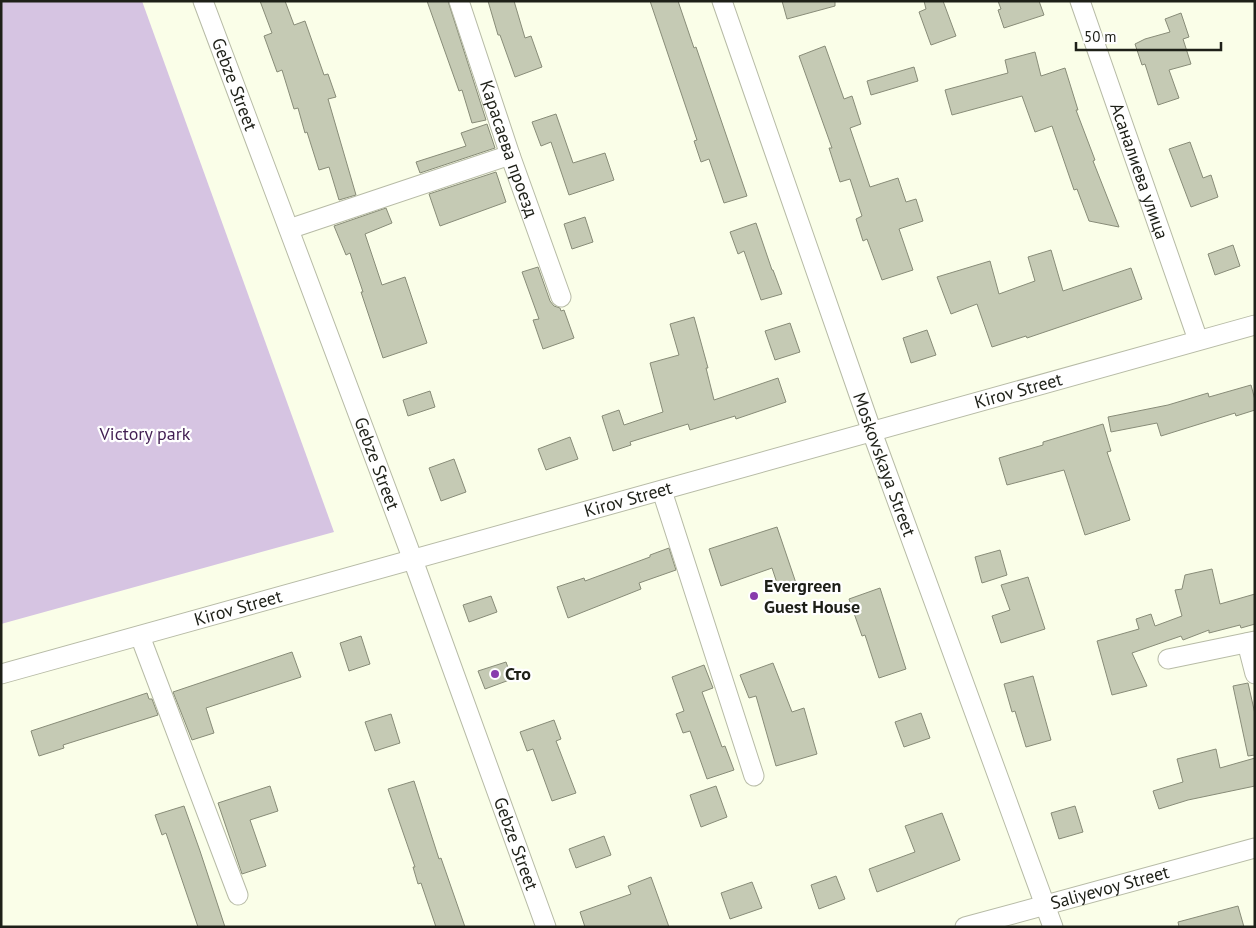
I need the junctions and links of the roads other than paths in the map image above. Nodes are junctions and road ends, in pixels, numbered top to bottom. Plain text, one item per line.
1 (203, 1) edge
2 (459, 1) edge
3 (722, 1) edge
4 (1080, 1) edge
5 (510, 156) junction
6 (288, 229) junction
7 (561, 297) dead end
8 (1255, 325) edge
9 (1198, 340) junction
10 (872, 432) junction
11 (662, 490) junction
12 (413, 560) junction
13 (140, 636) junction
14 (1251, 642) edge
15 (1168, 659) dead end
16 (1, 674) edge
17 (1255, 674) edge
18 (754, 776) dead end
19 (1255, 848) edge
20 (238, 895) dead end
21 (1046, 905) junction
22 (546, 927) edge
23 (965, 927) edge
24 (1053, 927) edge

1 - 6 street, Gebze Street
2 - 5 street, Карасаева проезд
3 - 10 street, Moskovskaya Street
4 - 9 street, Асаналиева улица
5 - 6 street
5 - 7 street, Карасаева проезд
6 - 12 street, Gebze Street
8 - 9 street, Kirov Street
9 - 10 street, Kirov Street
10 - 11 street, Kirov Street
10 - 21 street, Moskovskaya Street
11 - 12 street, Kirov Street
11 - 18 street
12 - 13 street, Kirov Street
12 - 22 street, Gebze Street
13 - 16 street, Kirov Street
13 - 20 street
14 - 15 street
14 - 17 street
19 - 21 street, Saliyevoy Street
21 - 23 street, Saliyevoy Street
21 - 24 street, Moskovskaya Street

